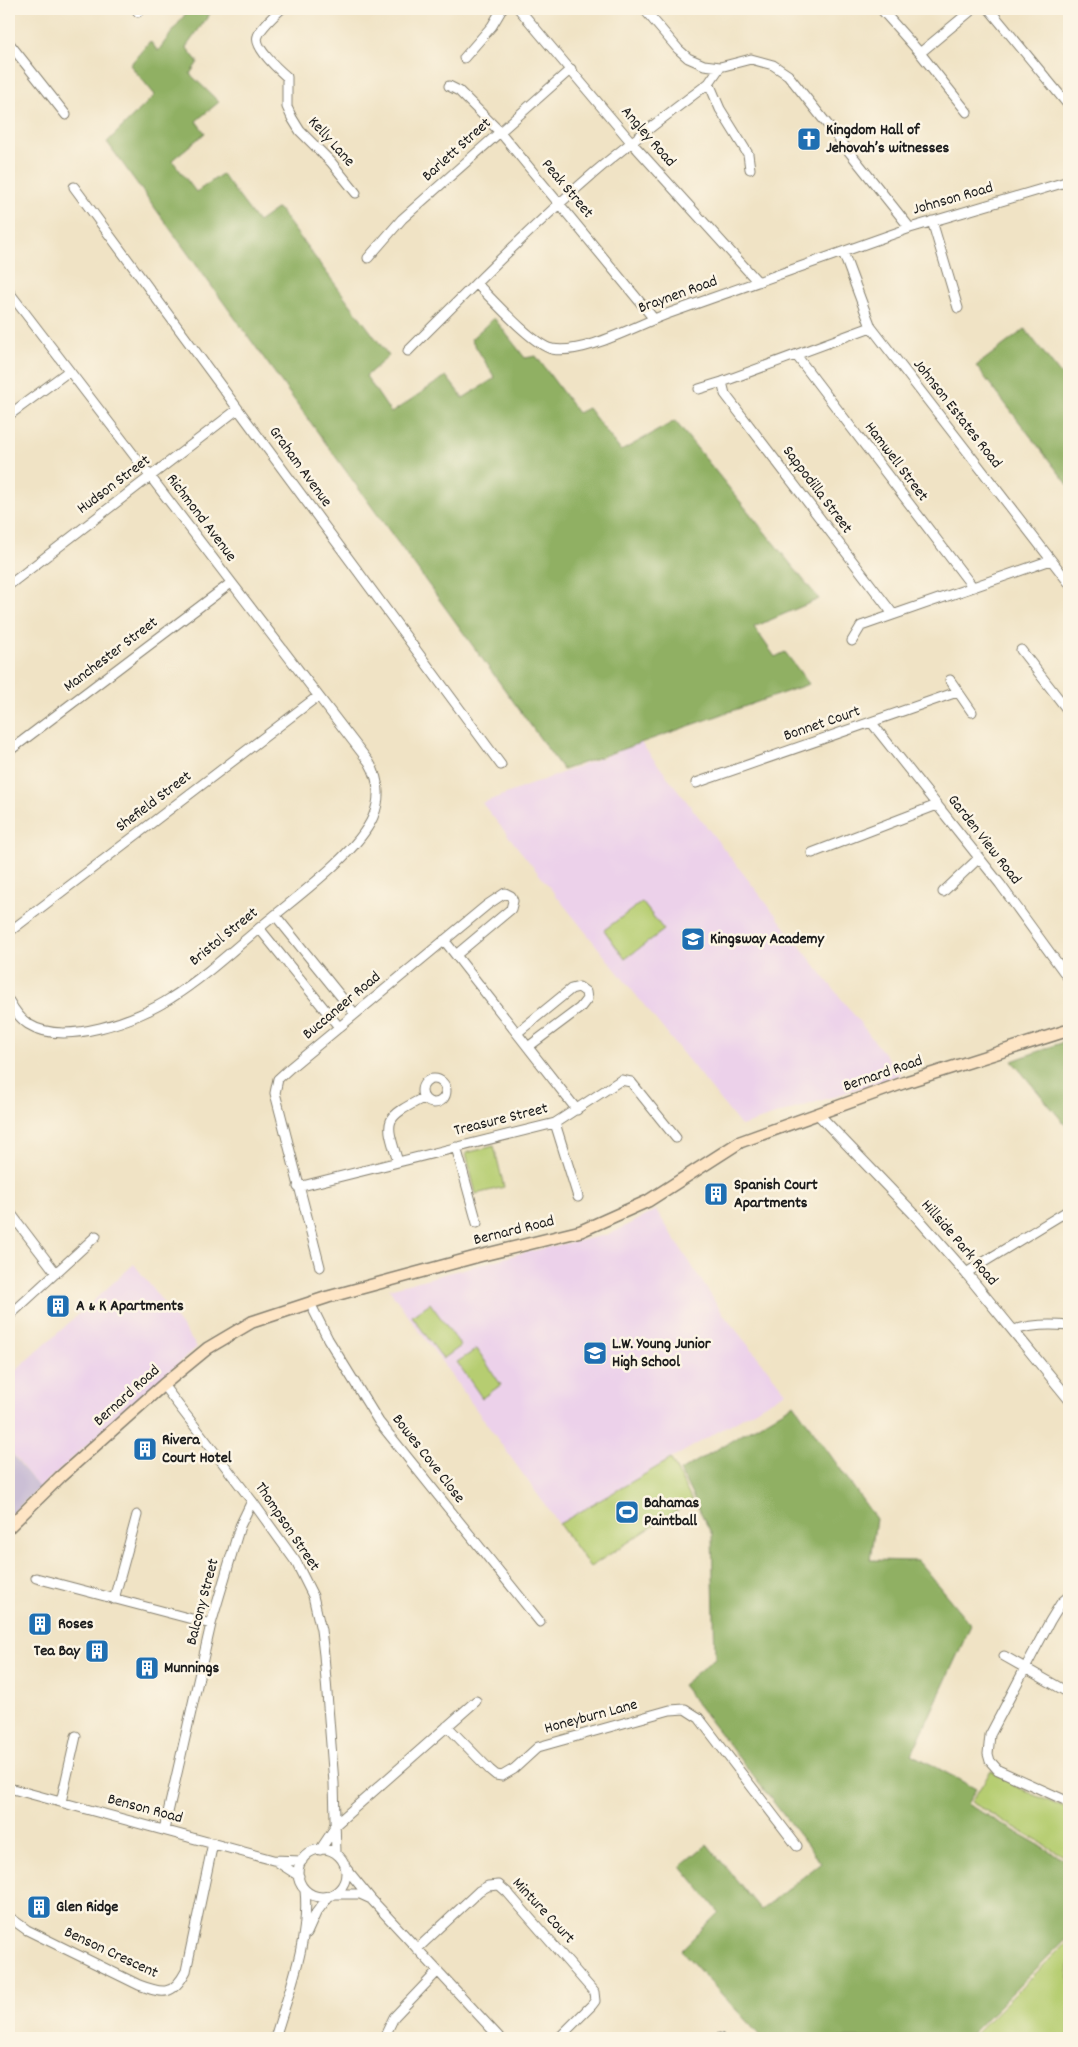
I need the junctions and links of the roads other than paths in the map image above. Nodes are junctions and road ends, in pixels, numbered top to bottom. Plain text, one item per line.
1 (281, 9) edge
2 (502, 9) edge
3 (519, 9) edge
4 (644, 9) edge
5 (881, 9) edge
6 (973, 9) edge
7 (989, 9) edge
8 (9, 43) edge
9 (920, 53) junction
10 (464, 58) dead end
11 (720, 67) junction
12 (571, 69) junction
13 (709, 83) junction
14 (449, 86) dead end
15 (1069, 106) edge
16 (967, 112) dead end
17 (66, 115) dead end
18 (500, 132) junction
19 (632, 143) junction
20 (750, 169) dead end
21 (1069, 181) edge
22 (74, 186) dead end
23 (356, 193) dead end
24 (560, 204) junction
25 (932, 221) junction
26 (910, 228) junction
27 (843, 252) junction
28 (368, 258) dead end
29 (758, 282) junction
30 (476, 283) junction
31 (9, 292) edge
32 (958, 308) dead end
33 (654, 319) junction
34 (871, 327) junction
35 (408, 351) dead end
36 (796, 355) junction
37 (69, 371) junction
38 (722, 382) junction
39 (698, 389) dead end
40 (238, 409) junction
41 (9, 415) edge
42 (150, 476) junction
43 (1051, 560) junction
44 (231, 583) junction
45 (1069, 583) edge
46 (9, 585) edge
47 (972, 586) junction
48 (893, 614) junction
49 (852, 641) dead end
50 (1021, 650) dead end
51 (950, 680) dead end
52 (957, 692) junction
53 (318, 696) junction
54 (972, 712) dead end
55 (1069, 712) edge
56 (871, 722) junction
57 (9, 751) edge
58 (369, 762) joint
59 (501, 765) dead end
60 (696, 783) dead end
61 (937, 805) junction
62 (812, 853) dead end
63 (979, 858) junction
64 (943, 892) dead end
65 (275, 915) junction
66 (259, 928) junction
67 (9, 932) edge
68 (444, 940) junction
69 (456, 955) junction
70 (1069, 979) edge
71 (9, 1001) edge
72 (12, 1013) edge
73 (355, 1014) junction
74 (339, 1027) junction
75 (1069, 1030) edge
76 (517, 1033) junction
77 (528, 1048) junction
78 (423, 1098) dead end
79 (577, 1110) junction
80 (818, 1114) junction
81 (555, 1123) junction
82 (676, 1138) dead end
83 (456, 1147) junction
84 (398, 1162) junction
85 (298, 1187) junction
86 (578, 1197) dead end
87 (1069, 1210) edge
88 (9, 1211) edge
89 (477, 1223) dead end
90 (96, 1236) dead end
91 (320, 1267) dead end
92 (56, 1273) junction
93 (966, 1273) junction
94 (310, 1303) junction
95 (9, 1316) edge
96 (1069, 1326) edge
97 (1014, 1330) junction
98 (163, 1385) junction
99 (1069, 1399) edge
100 (252, 1501) junction
101 (136, 1515) dead end
102 (9, 1527) edge
103 (36, 1578) dead end
104 (1069, 1596) edge
105 (114, 1598) junction
106 (540, 1622) dead end
107 (212, 1624) junction
108 (1004, 1656) dead end
109 (1026, 1669) junction
110 (1069, 1693) edge
111 (476, 1701) dead end
112 (447, 1726) junction
113 (76, 1736) dead end
114 (9, 1788) edge
115 (61, 1802) junction
116 (1069, 1802) edge
117 (334, 1828) junction
118 (164, 1830) junction
119 (213, 1843) junction
120 (797, 1846) dead end
121 (320, 1850) junction
122 (336, 1853) junction
123 (273, 1860) junction
124 (302, 1861) junction
125 (345, 1867) junction
126 (299, 1876) junction
127 (305, 1890) junction
128 (331, 1895) junction
129 (371, 1899) junction
130 (9, 1917) edge
131 (303, 1942) junction
132 (417, 1949) junction
133 (438, 1971) junction
134 (275, 2038) edge
135 (384, 2038) edge
136 (500, 2038) edge
137 (560, 2038) edge

1 - 23 street, Kelly Lane
2 - 10 street
3 - 12 street, Angley Road
4 - 11 street, Johnson Road
5 - 9 street
6 - 9 street
7 - 15 street
8 - 17 street
9 - 16 street
11 - 13 street
11 - 26 street, Johnson Road
12 - 18 street, Barlett Street
12 - 19 street, Angley Road
13 - 19 street
13 - 20 street
14 - 18 street, Peak Street
18 - 24 street, Peak Street
18 - 28 street, Barlett Street
19 - 24 street
19 - 29 street, Angley Road
21 - 25 street, Johnson Road
22 - 40 street, Graham Avenue
24 - 30 street
24 - 33 street, Peak Street
25 - 26 street, Johnson Road
25 - 32 street
26 - 27 street, Braynen Road
27 - 29 street, Braynen Road
27 - 34 street, Johnson Estates Road
29 - 33 street, Braynen Road
30 - 33 street, Braynen Road
30 - 35 street
31 - 37 street, Richmond Avenue
34 - 36 street
34 - 43 street, Johnson Estates Road
36 - 38 street
36 - 47 street, Hamwell Street
37 - 41 street
37 - 42 street, Richmond Avenue
38 - 39 street
38 - 48 street, Sappodilla Street
40 - 42 street, Hudson Street
40 - 59 street, Graham Avenue
42 - 44 street, Richmond Avenue
42 - 46 street, Hudson Street
43 - 45 street, Johnson Estates Road
43 - 47 street
44 - 53 street, Richmond Avenue
44 - 57 street, Manchester Street
47 - 48 street
48 - 49 street
50 - 55 street
51 - 52 street
52 - 54 street
52 - 56 street, Bonnet Court
53 - 58 street, Richmond Avenue
53 - 67 street, Shefield Street
56 - 60 street, Bonnet Court
56 - 61 street, Garden View Road
58 - 65 street, Bristol Street
61 - 62 street
61 - 63 street, Garden View Road
63 - 64 street
63 - 70 street, Garden View Road
65 - 66 street, Bristol Street
65 - 73 street
66 - 72 street, Bristol Street
66 - 74 street
68 - 69 street
68 - 69 street, Buccaneer Road
68 - 73 street, Buccaneer Road
69 - 76 street
71 - 72 street, Bristol Street
73 - 74 street, Buccaneer Road
74 - 85 street, Buccaneer Road
75 - 80 main road, Bernard Road
76 - 77 street
76 - 77 street
77 - 79 street
78 - 84 street
79 - 81 street, Treasure Street
79 - 82 street, Treasure Street
80 - 93 street, Hillside Park Road
80 - 94 main road, Bernard Road
81 - 83 street, Treasure Street
81 - 86 street
83 - 84 street, Treasure Street
83 - 89 street
84 - 85 street, Treasure Street
85 - 91 street, Buccaneer Road
87 - 93 street
88 - 92 street
90 - 92 street
92 - 95 street
93 - 97 street, Hillside Park Road
94 - 98 main road, Bernard Road
94 - 106 street, Bowes Cove Close
96 - 97 street
97 - 99 street, Hillside Park Road
98 - 100 street, Thompson Street
98 - 102 main road, Bernard Road
100 - 107 street, Balcony Street
100 - 117 street, Thompson Street
101 - 105 street
103 - 105 street
104 - 109 street
105 - 107 street
107 - 118 street, Balcony Street
108 - 109 street
109 - 110 street
109 - 116 street
111 - 112 street
112 - 117 street
112 - 120 street, Honeyburn Lane
113 - 115 street
114 - 115 street, Benson Road
115 - 118 street, Benson Road
117 - 121 street
117 - 122 street, Thompson Street
118 - 119 street, Benson Road
119 - 123 street, Benson Road
119 - 130 street, Benson Crescent
121 - 122 street
121 - 124 street
122 - 125 street
123 - 124 street
123 - 126 street
124 - 126 street
125 - 128 street
125 - 129 street
126 - 127 street
127 - 128 street
127 - 131 street
128 - 129 street
128 - 131 street
129 - 132 street
131 - 134 street
132 - 133 street
132 - 137 street, Minture Court
133 - 135 street
133 - 136 street

